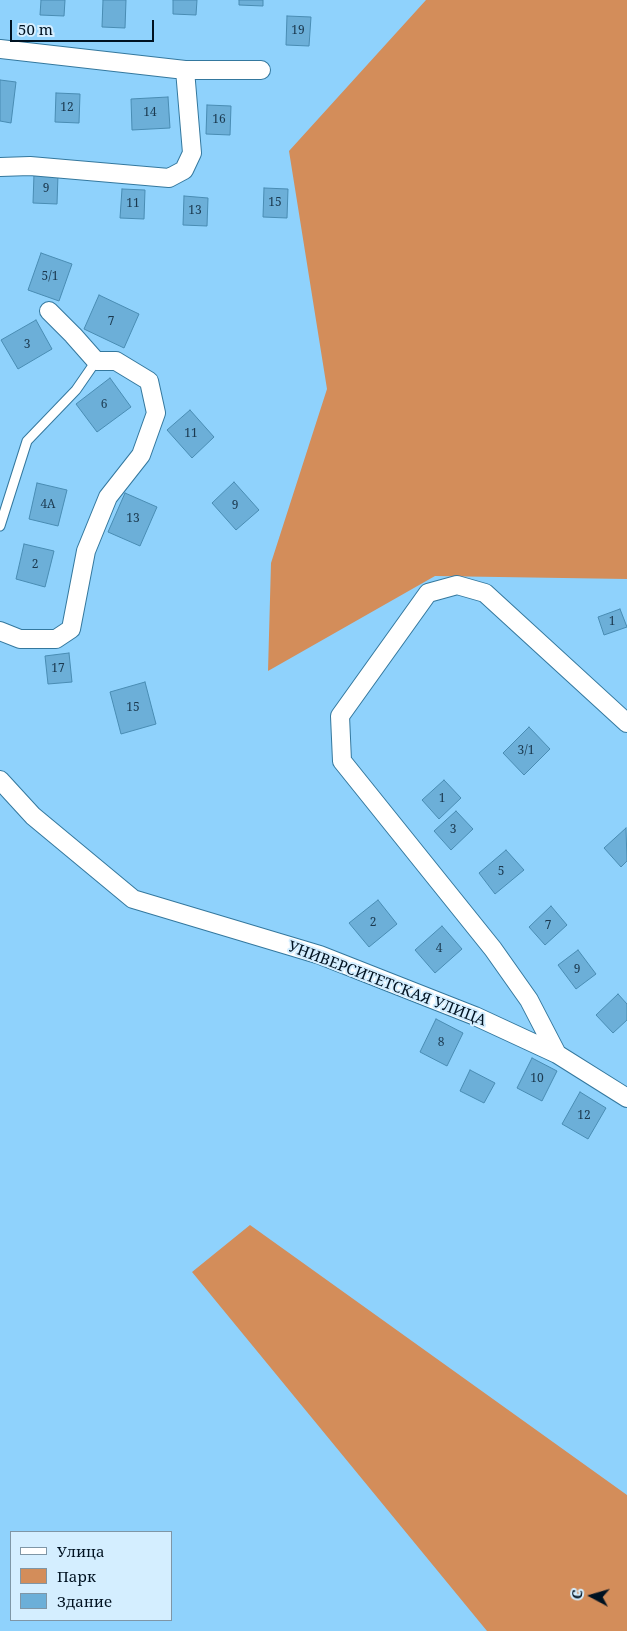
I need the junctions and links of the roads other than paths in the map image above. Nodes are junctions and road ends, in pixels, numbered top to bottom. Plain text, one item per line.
1 (0, 49) edge
2 (185, 70) junction
3 (261, 70) dead end
4 (0, 168) edge
5 (49, 311) dead end
6 (96, 361) junction
7 (0, 526) edge
8 (0, 631) edge
9 (627, 723) edge
10 (0, 780) edge
11 (557, 1054) junction
12 (627, 1098) edge

1 - 2 street
2 - 3 street
2 - 4 street
5 - 6 street
6 - 7 lane
6 - 8 street
9 - 11 street
10 - 11 street, УНИВЕРСИТЕТСКАЯ УЛИЦА
11 - 12 street, УНИВЕРСИТЕТСКАЯ УЛИЦА

